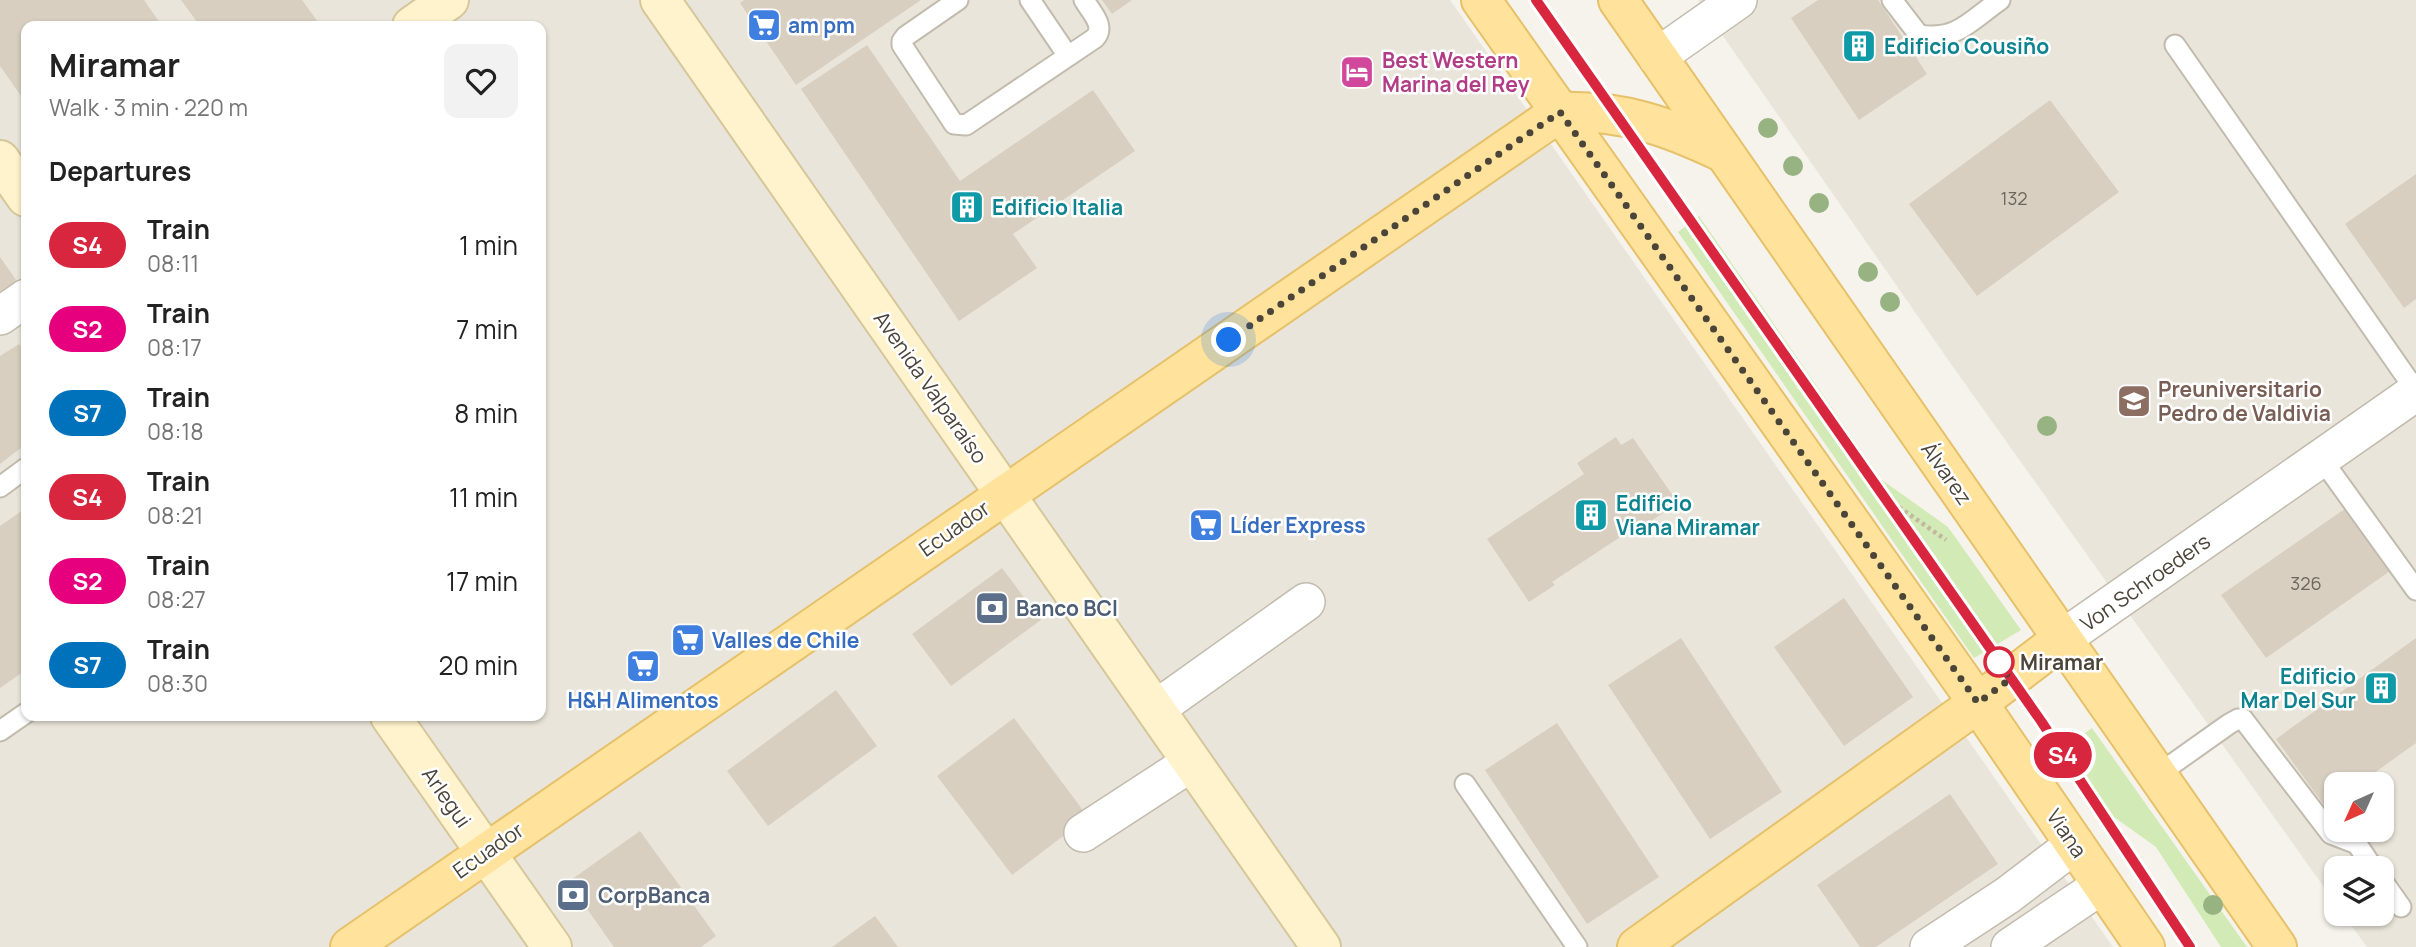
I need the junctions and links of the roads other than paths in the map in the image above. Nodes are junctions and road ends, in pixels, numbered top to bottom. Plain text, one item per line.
1 (449, 0) edge
2 (660, 0) edge
3 (958, 0) edge
4 (1030, 0) edge
5 (1084, 0) edge
6 (1480, 0) edge
7 (1618, 0) edge
8 (1738, 0) edge
9 (1892, 0) edge
10 (2000, 0) edge
11 (419, 21) edge
12 (2175, 45) dead end
13 (1068, 56) junction
14 (1657, 57) junction
15 (1560, 112) junction
16 (1724, 153) junction
17 (0, 160) edge
18 (21, 190) edge
19 (21, 301) edge
20 (0, 316) edge
21 (2416, 391) edge
22 (2321, 458) junction
23 (21, 472) edge
24 (0, 488) edge
25 (1005, 493) junction
26 (2416, 590) edge
27 (1307, 601) dead end
28 (2062, 639) junction
29 (1978, 703) junction
30 (1156, 709) junction
31 (21, 716) edge
32 (393, 721) edge
33 (0, 731) edge
34 (1192, 762) junction
35 (2157, 775) junction
36 (1465, 784) dead end
37 (1083, 833) dead end
38 (2075, 844) junction
39 (485, 852) junction
40 (2366, 856) edge
41 (2102, 885) junction
42 (2394, 897) edge
43 (2401, 907) dead end
44 (350, 947) edge
45 (552, 947) edge
46 (1321, 947) edge
47 (1577, 947) edge
48 (1637, 947) edge
49 (1929, 947) edge
50 (2010, 947) edge
51 (2145, 947) edge
52 (2277, 947) edge

1 - 11 street
2 - 25 street, Avenida Valparaíso
3 - 13 lane
4 - 13 lane
5 - 13 lane
6 - 15 main road, Viana
7 - 14 main road, Álvarez
8 - 14 street
9 - 10 lane
12 - 21 lane
14 - 16 main road, Álvarez
15 - 16 main road
15 - 25 main road, Ecuador
15 - 29 main road, Viana
16 - 28 main road, Álvarez
17 - 18 street
19 - 20 street
21 - 22 street, Von Schroeders
22 - 26 lane
22 - 28 street, Von Schroeders
23 - 24 lane
25 - 30 street, Avenida Valparaíso
25 - 39 main road, Ecuador
27 - 30 street
28 - 29 main road, Von Schroeders
28 - 35 main road, Álvarez
29 - 38 main road, Viana
29 - 48 main road, Von Schroeders
30 - 34 street, Avenida Valparaíso
31 - 33 lane
32 - 39 street, Arlegui
34 - 37 street
34 - 46 street, Avenida Valparaíso
35 - 40 lane
35 - 52 main road, Álvarez
36 - 47 lane
38 - 41 main road, Viana
38 - 49 street
39 - 44 main road, Ecuador
39 - 45 street, Arlegui
41 - 50 street
41 - 51 main road, Viana
42 - 43 lane

